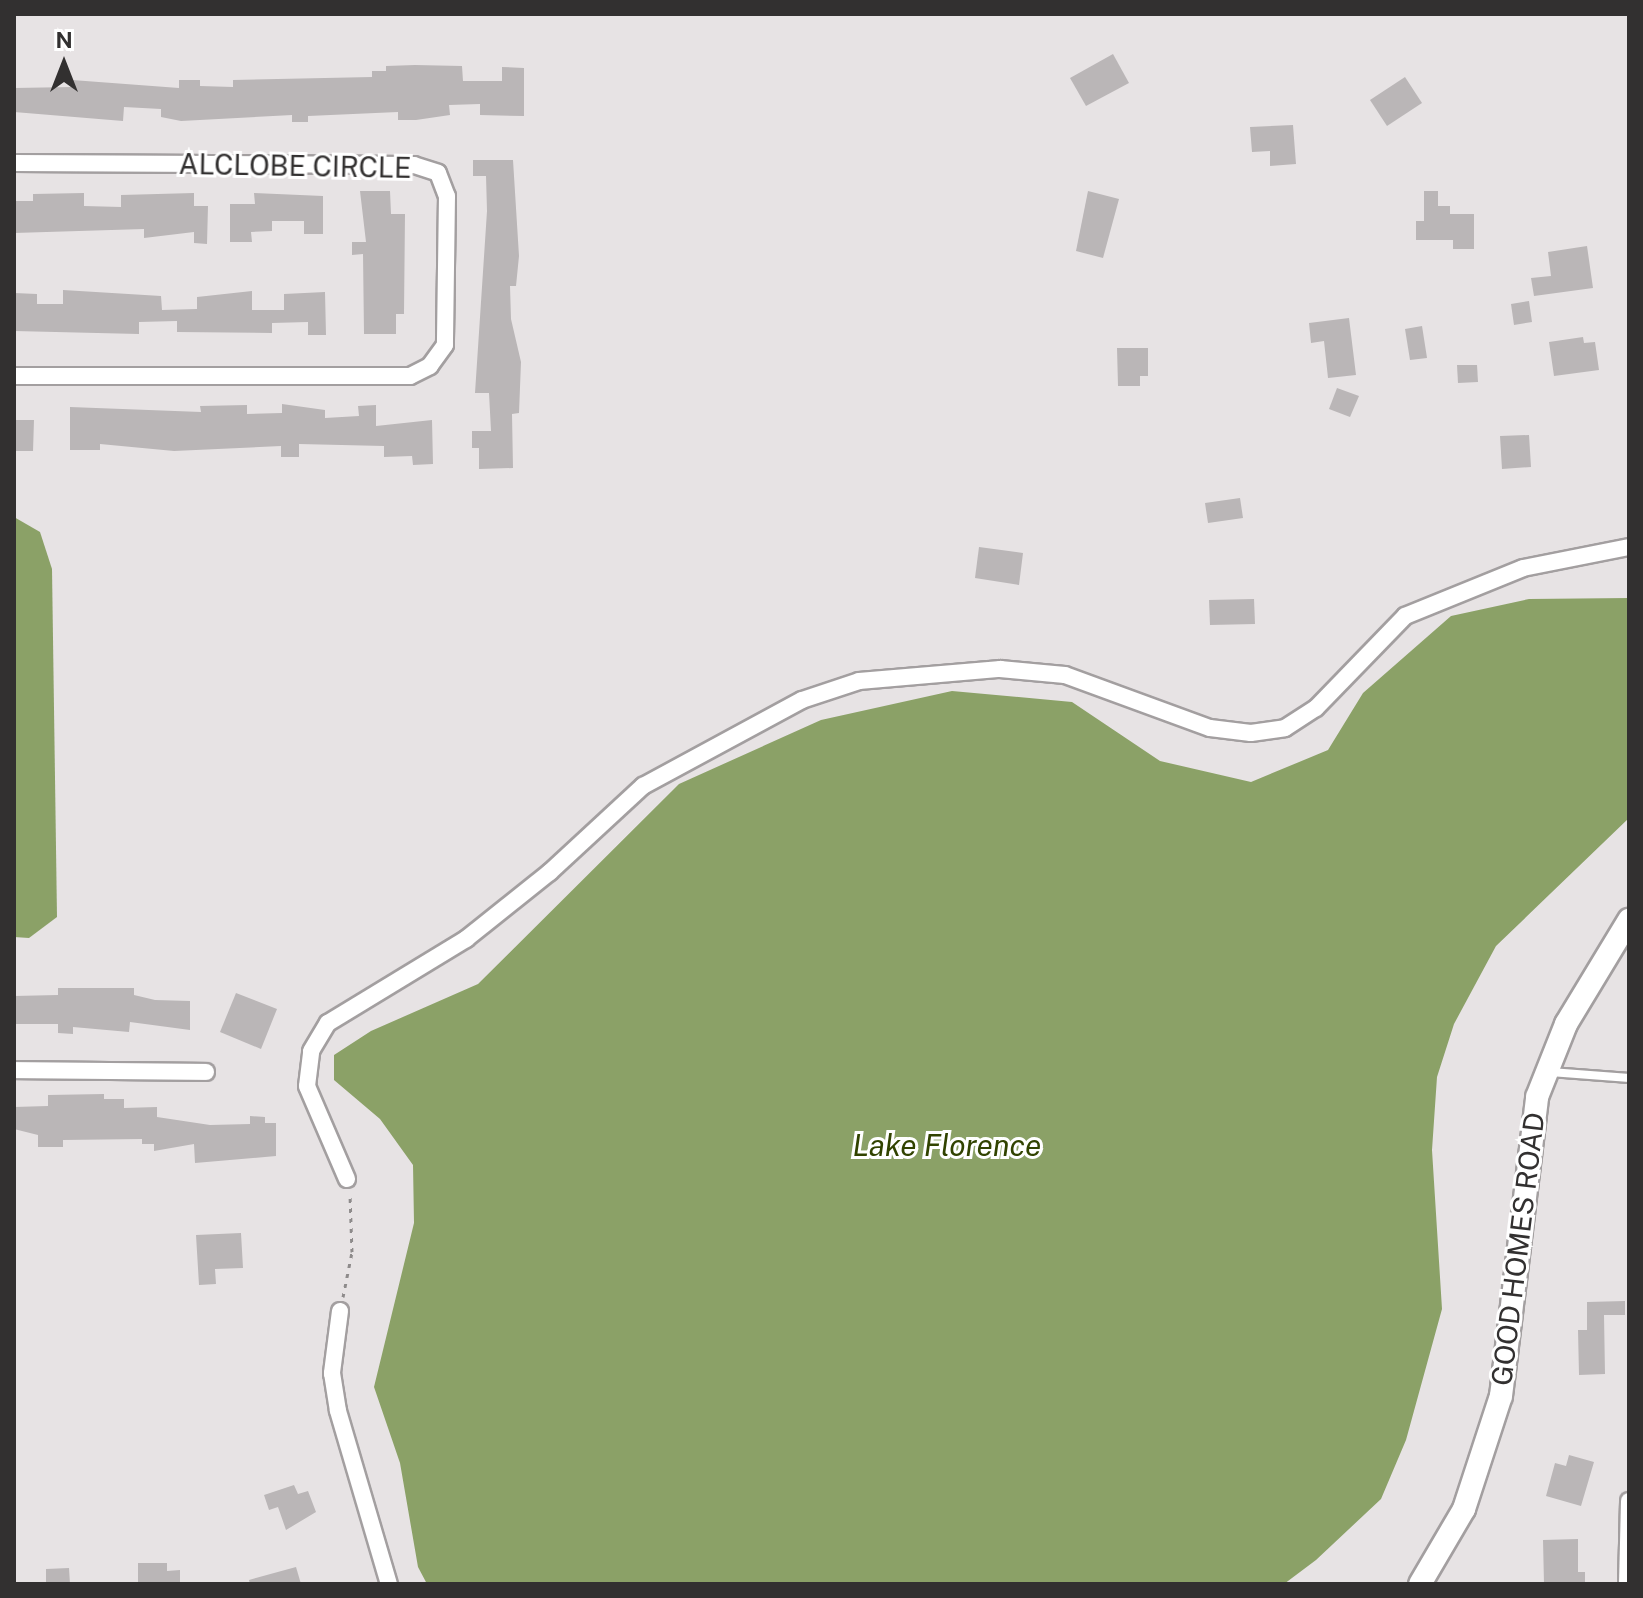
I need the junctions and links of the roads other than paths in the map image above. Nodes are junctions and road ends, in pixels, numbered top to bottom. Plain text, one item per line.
1 (14, 163) edge
2 (14, 376) edge
3 (1629, 547) edge
4 (1629, 920) edge
5 (14, 1070) edge
6 (206, 1072) dead end
7 (1546, 1072) junction
8 (1629, 1078) edge
9 (347, 1179) road end
10 (340, 1311) road end
11 (1629, 1501) edge
12 (389, 1584) edge
13 (1420, 1584) edge
14 (1627, 1584) edge

1 - 2 street, ALCLOBE CIRCLE
3 - 9 street
4 - 7 street, GOOD HOMES ROAD
5 - 6 street
7 - 8 lane
7 - 13 street, GOOD HOMES ROAD
10 - 12 street
11 - 14 street

